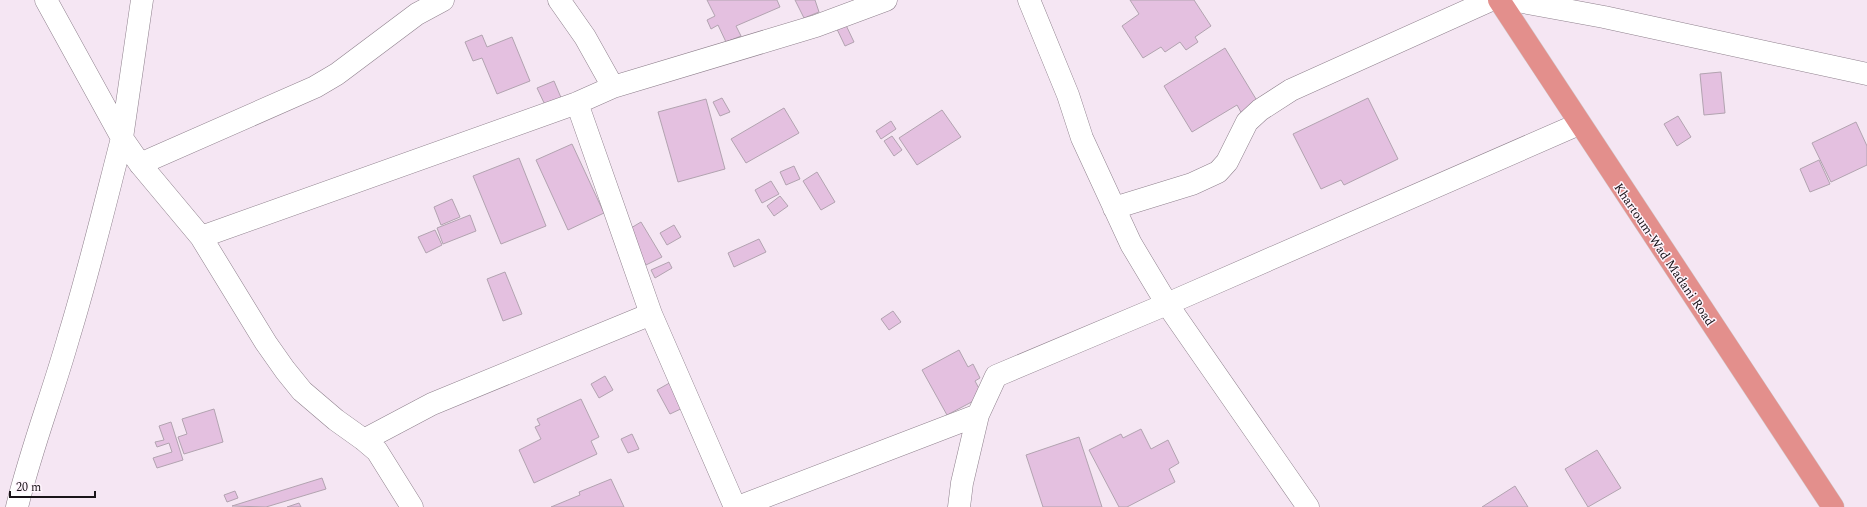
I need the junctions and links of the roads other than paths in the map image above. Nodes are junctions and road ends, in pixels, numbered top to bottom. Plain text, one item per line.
1 (46, 0) edge
2 (142, 0) edge
3 (443, 0) edge
4 (559, 0) edge
5 (886, 0) edge
6 (1029, 0) edge
7 (1491, 0) edge
8 (1499, 0) edge
9 (1512, 0) edge
10 (1867, 74) edge
11 (613, 88) junction
12 (577, 103) junction
13 (1579, 124) junction
14 (122, 138) junction
15 (140, 164) junction
16 (1114, 208) junction
17 (201, 237) junction
18 (1167, 304) junction
19 (650, 314) junction
20 (978, 415) junction
21 (364, 440) junction
22 (1302, 504) edge
23 (17, 507) edge
24 (412, 507) edge
25 (734, 507) edge
26 (738, 507) edge
27 (959, 507) edge
28 (1833, 507) edge

1 - 14 street
2 - 14 street
3 - 15 street
4 - 11 street
5 - 11 street
6 - 16 street
7 - 16 street
8 - 13 highway, Khartoum-Wad Madani Road
9 - 10 street
11 - 12 street
12 - 17 street
12 - 19 street
13 - 18 street
13 - 28 highway, Khartoum-Wad Madani Road
14 - 15 street
14 - 23 street
15 - 17 street
16 - 18 street
17 - 21 street
18 - 20 street
18 - 22 street
19 - 21 street
19 - 25 street
20 - 26 street
20 - 27 street
21 - 24 street

